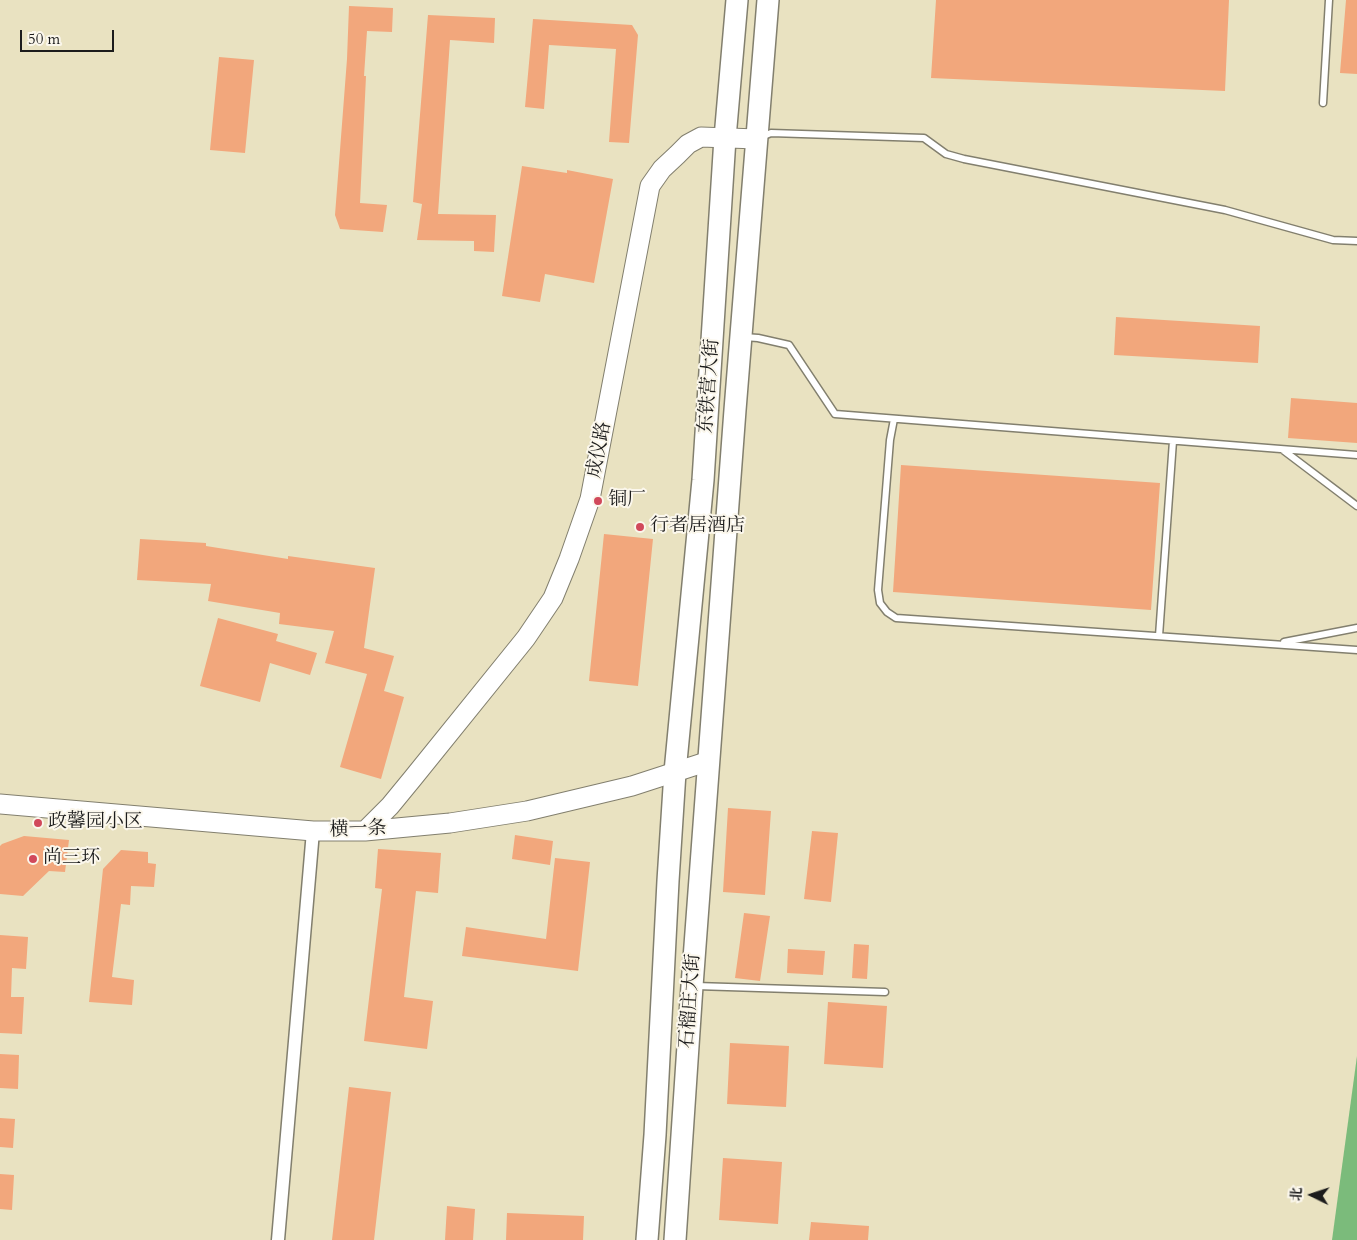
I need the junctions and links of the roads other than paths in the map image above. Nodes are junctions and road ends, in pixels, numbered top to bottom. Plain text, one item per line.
1 (737, 0) edge
2 (768, 0) edge
3 (1329, 0) edge
4 (1323, 103) dead end
5 (725, 138) junction
6 (758, 139) junction
7 (1357, 242) edge
8 (741, 337) junction
9 (894, 419) junction
10 (1173, 440) junction
11 (1282, 449) junction
12 (1357, 455) edge
13 (1357, 506) edge
14 (1357, 628) edge
15 (1159, 636) junction
16 (1275, 644) junction
17 (1357, 650) edge
18 (709, 762) junction
19 (675, 772) junction
20 (0, 804) edge
21 (313, 831) junction
22 (365, 831) junction
23 (692, 986) junction
24 (885, 992) dead end
25 (278, 1240) edge
26 (647, 1240) edge
27 (676, 1240) edge

1 - 5 main road, 东铁营大街
2 - 6 main road, 东铁营大街
3 - 4 lane
5 - 6 street, 成仪路
5 - 19 main road, 东铁营大街
5 - 22 street, 成仪路
6 - 7 lane
6 - 8 main road, 东铁营大街
8 - 9 lane
8 - 18 main road, 东铁营大街
9 - 10 lane
9 - 15 lane
10 - 11 lane
10 - 15 lane
11 - 12 lane
11 - 13 lane
14 - 16 lane
15 - 16 lane
16 - 17 lane
18 - 19 street, 横一条
18 - 23 main road, 石榴庄大街
19 - 22 street, 横一条
19 - 26 main road, 石榴庄大街
20 - 21 street, 横一条
21 - 22 street, 横一条
21 - 25 street
23 - 24 lane
23 - 27 main road, 石榴庄大街

